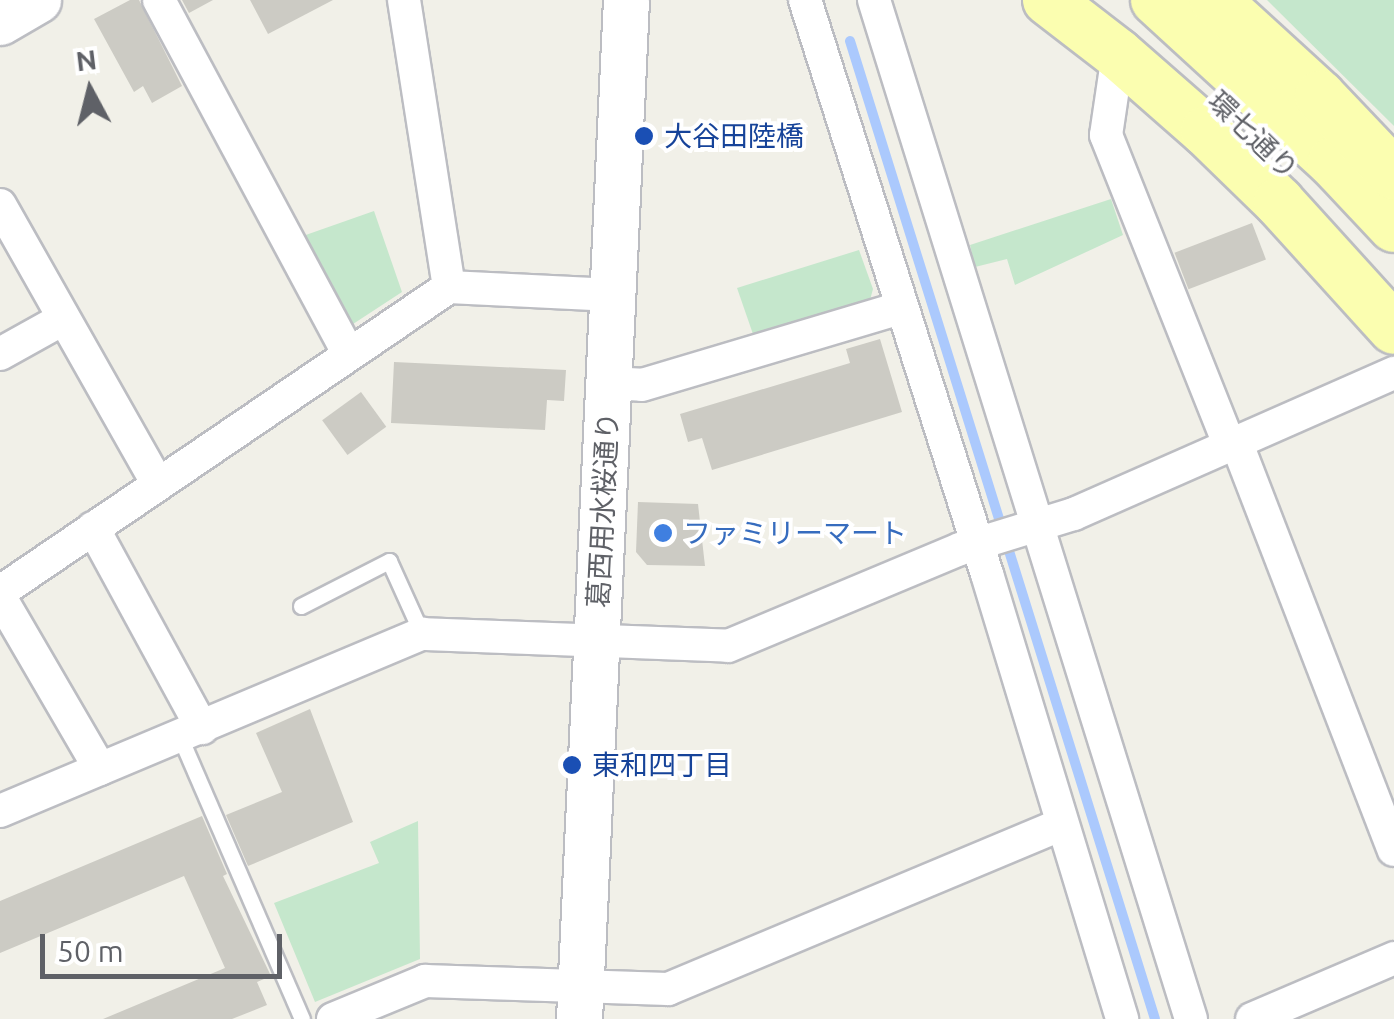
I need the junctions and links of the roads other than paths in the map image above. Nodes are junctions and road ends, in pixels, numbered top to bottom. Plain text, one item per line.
1 (38, 0) edge
2 (159, 0) edge
3 (404, 0) edge
4 (626, 0) edge
5 (804, 0) edge
6 (874, 0) edge
7 (1048, 0) edge
8 (1102, 0) edge
9 (1156, 0) edge
10 (1214, 0) edge
11 (0, 22) edge
12 (1118, 54) junction
13 (1394, 174) edge
14 (0, 205) edge
15 (1394, 227) edge
16 (1394, 280) edge
17 (449, 287) junction
18 (613, 295) junction
19 (900, 308) junction
20 (63, 319) junction
21 (1394, 329) edge
22 (348, 352) junction
23 (0, 354) edge
24 (1394, 373) edge
25 (609, 383) junction
26 (1234, 445) junction
27 (157, 483) junction
28 (1038, 527) junction
29 (93, 528) junction
30 (977, 543) junction
31 (0, 595) edge
32 (301, 606) dead end
33 (422, 634) junction
34 (597, 640) junction
35 (191, 732) junction
36 (100, 769) junction
37 (0, 811) edge
38 (1060, 825) junction
39 (1394, 850) edge
40 (1394, 958) edge
41 (580, 1003) edge
42 (302, 1019) edge
43 (333, 1019) edge
44 (1122, 1019) edge
45 (1191, 1019) edge
46 (1252, 1019) edge

1 - 11 street
2 - 22 street
3 - 17 street
4 - 18 street, 葛西用水桜通り
5 - 19 street
6 - 28 street
7 - 12 main road
8 - 16 main road, 環七通り
9 - 15 main road, 環七通り
10 - 13 main road
12 - 21 main road
12 - 26 street
14 - 20 street
17 - 18 street
17 - 22 street
18 - 25 street, 葛西用水桜通り
19 - 25 street
19 - 30 street
20 - 23 street
20 - 27 street
22 - 27 street
24 - 26 street
25 - 34 street, 葛西用水桜通り
26 - 28 street
26 - 39 street
27 - 29 street
28 - 30 street
28 - 45 street
29 - 31 street
29 - 35 street
30 - 34 street
30 - 38 street
31 - 36 street
32 - 33 lane
33 - 34 street
33 - 35 street
34 - 41 street, 葛西用水桜通り
35 - 36 street
35 - 42 lane
36 - 37 street
38 - 41 street
38 - 44 street
40 - 46 street
41 - 43 street

